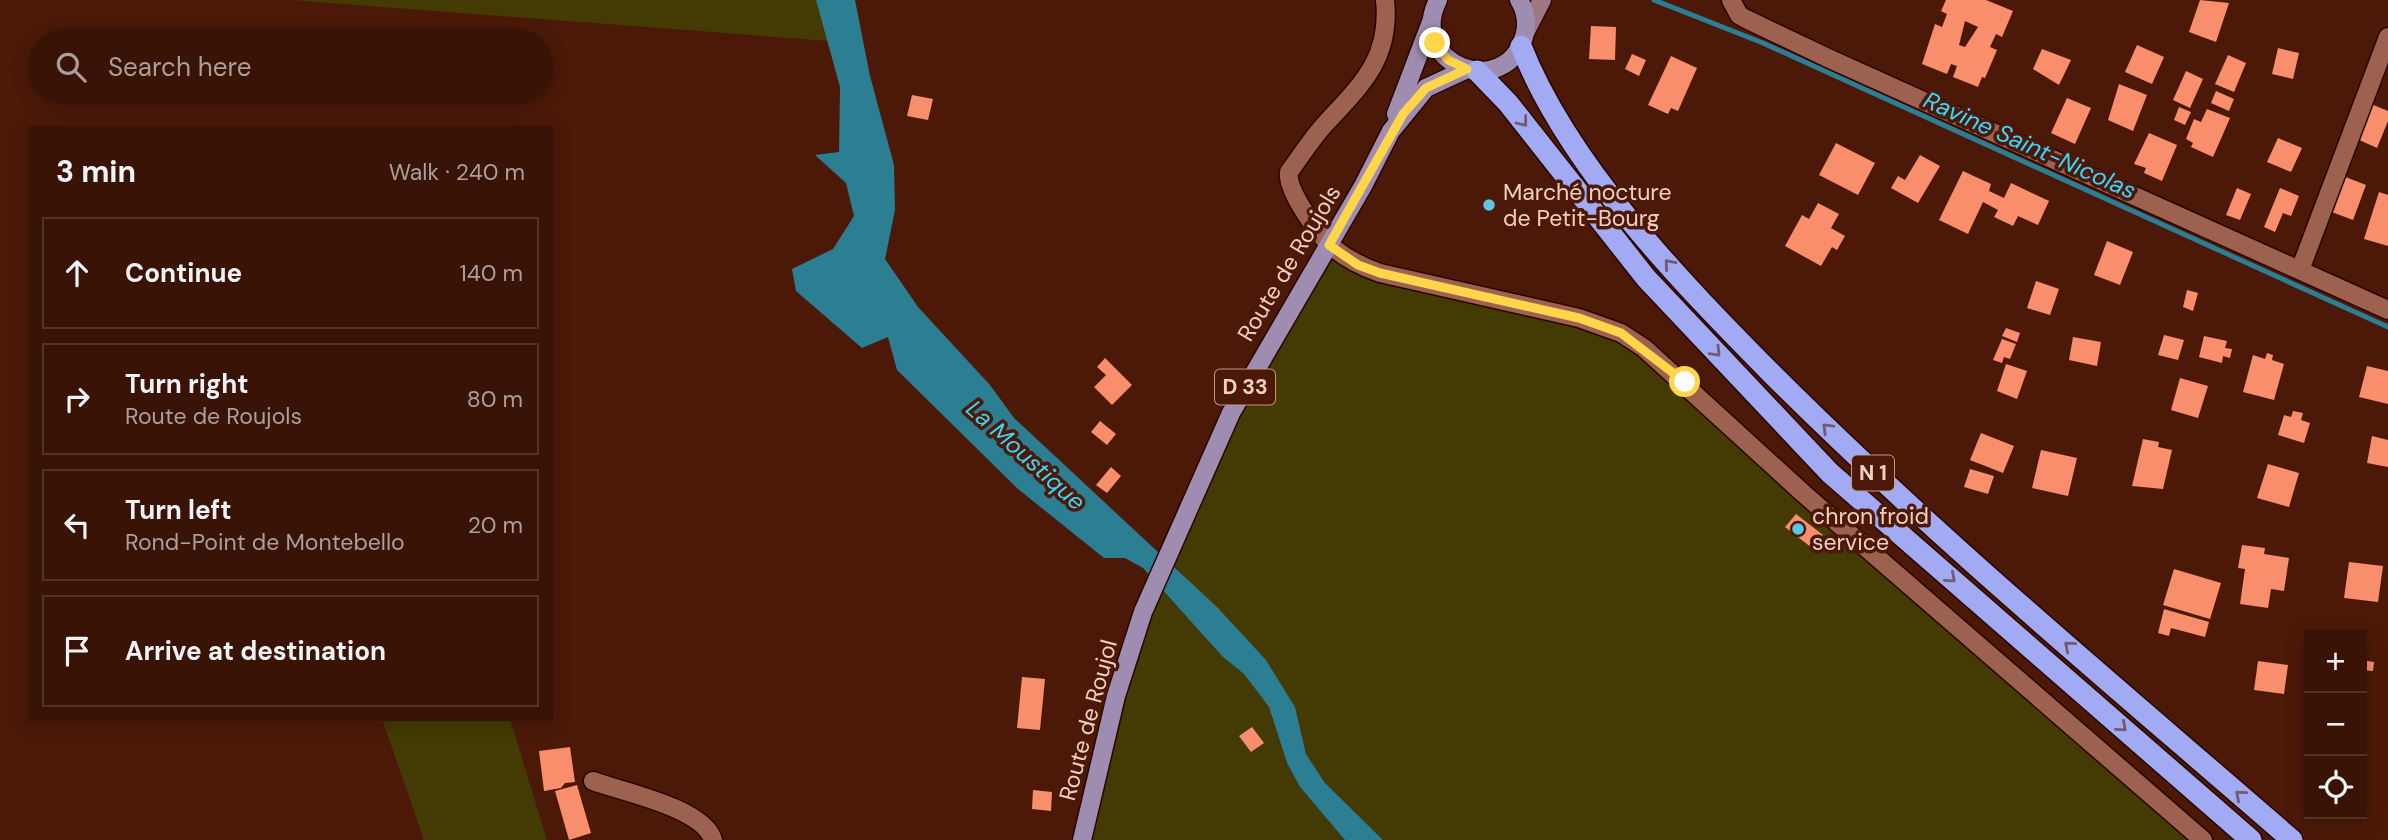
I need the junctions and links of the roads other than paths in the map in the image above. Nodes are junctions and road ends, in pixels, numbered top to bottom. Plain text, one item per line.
1 (1385, 0) edge
2 (1519, 0) edge
3 (1542, 0) edge
4 (1731, 0) edge
5 (1437, 1) edge
6 (1431, 22) junction
7 (2388, 37) edge
8 (1523, 40) junction
9 (1472, 70) junction
10 (1391, 131) junction
11 (1329, 245) junction
12 (2300, 270) junction
13 (2388, 310) edge
14 (1143, 612) joint
15 (593, 781) dead end
16 (713, 840) edge
17 (1082, 840) edge
18 (2203, 840) edge
19 (2251, 840) edge
20 (2292, 840) edge

1 - 11 street
2 - 8 main road, N 1
3 - 8 main road
4 - 12 street
5 - 6 main road, Route de Roujols
6 - 9 main road, N 1
6 - 10 main road, Route de Roujols / D 33
7 - 12 street
8 - 9 main road, Route de Roujols
20 -> 8 highway, N 1
9 - 10 main road, Route de Roujols / D 33
9 -> 19 highway, N 1
10 - 11 main road, Route de Roujols / D 33
11 - 14 main road, Route de Roujols / D 33
11 - 18 street
12 - 13 street
14 - 17 main road, Route de Roujol / D 33
15 - 16 street

